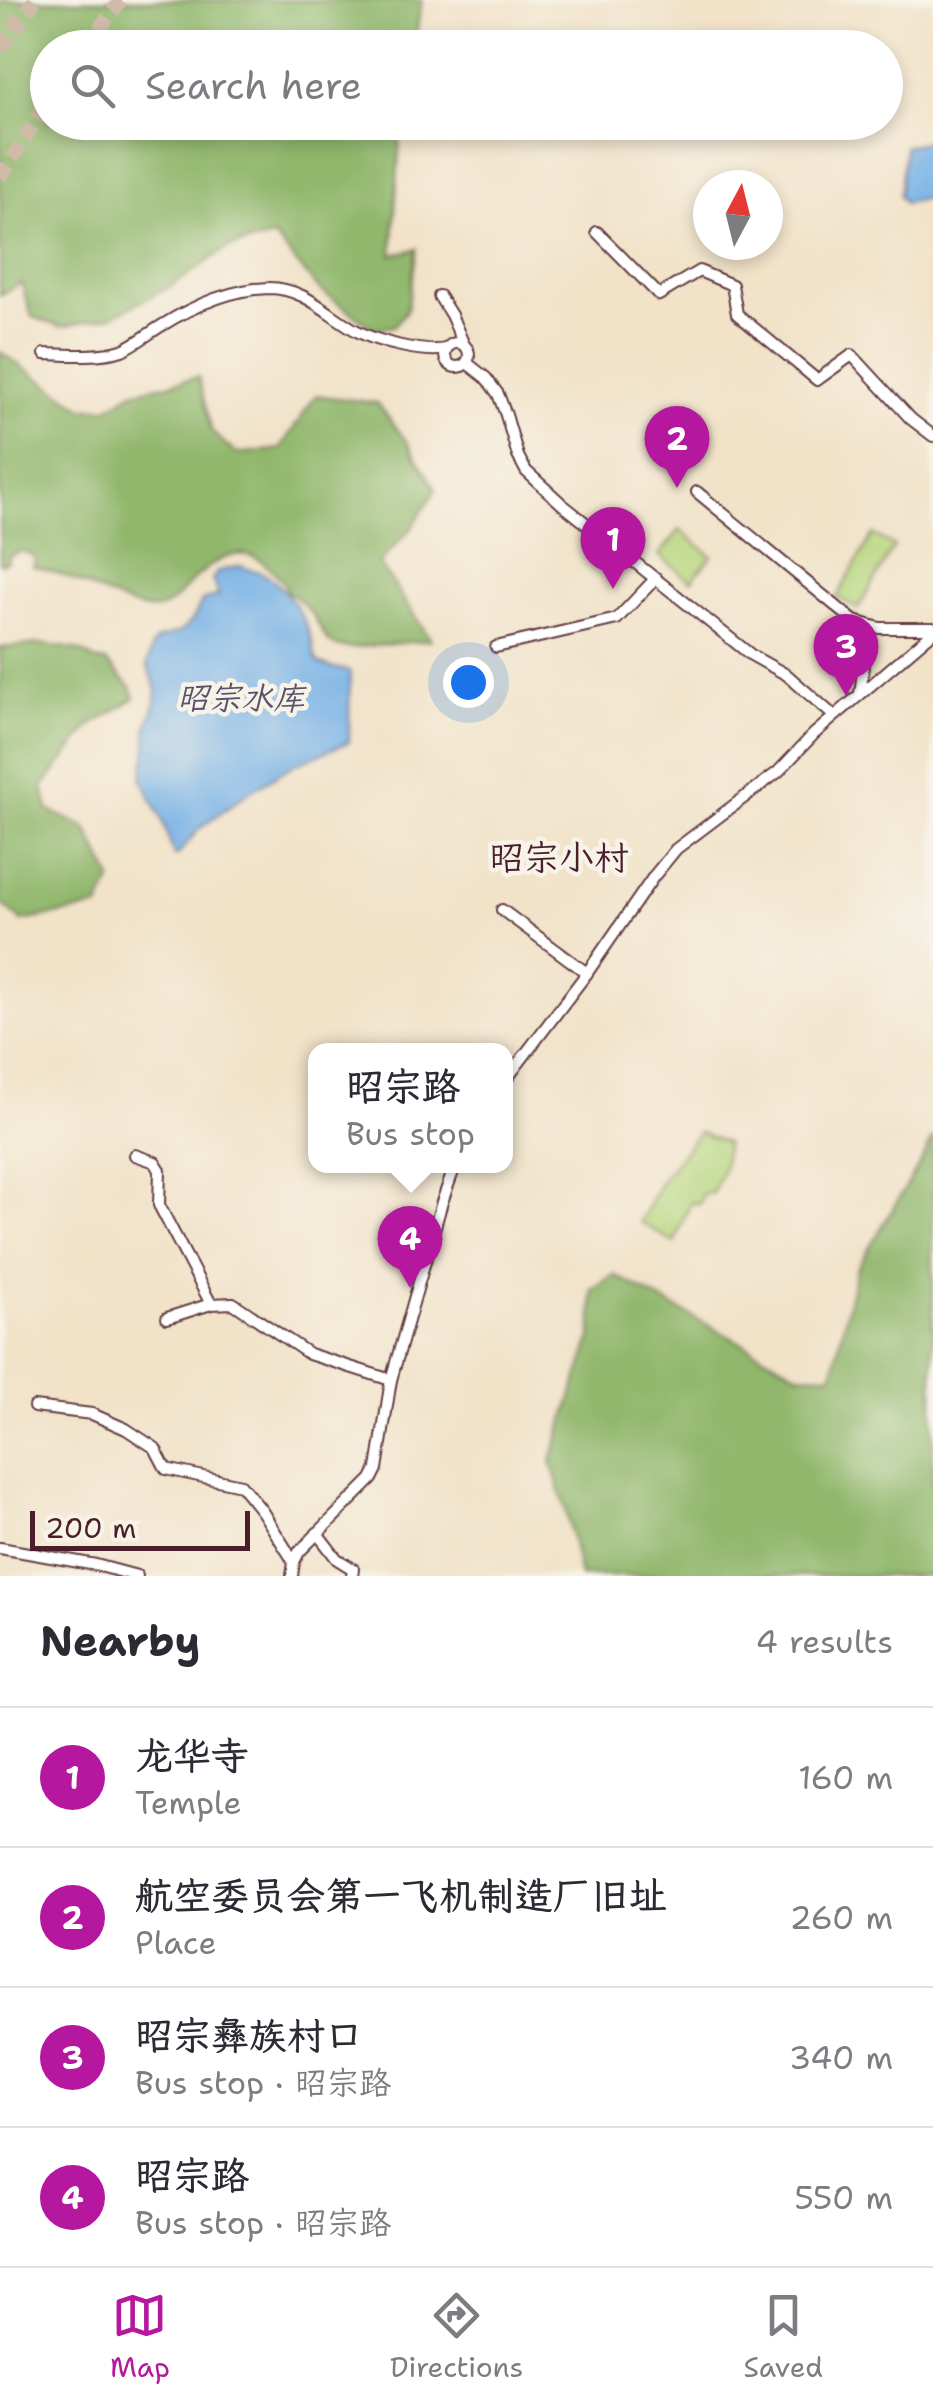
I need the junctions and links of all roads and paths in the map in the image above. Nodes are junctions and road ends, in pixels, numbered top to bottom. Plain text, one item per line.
1 (598, 232) dead end
2 (439, 296) dead end
3 (454, 325) junction
4 (464, 345) junction
5 (447, 352) junction
6 (45, 354) dead end
7 (467, 363) junction
8 (933, 436) edge
9 (697, 492) dead end
10 (656, 578) junction
11 (854, 620) junction
12 (933, 630) edge
13 (496, 647) dead end
14 (860, 695) junction
15 (834, 716) junction
16 (502, 910) dead end
17 (586, 973) junction
18 (513, 1070) edge
19 (135, 1155) dead end
20 (452, 1173) edge
21 (211, 1304) junction
22 (167, 1318) dead end
23 (391, 1380) junction
24 (34, 1407) dead end
25 (317, 1533) junction
26 (0, 1548) edge
27 (294, 1562) junction
28 (137, 1576) edge
29 (292, 1576) edge
30 (352, 1576) edge

1 - 8 street
2 - 3 street
3 - 4 street
3 - 5 street
4 - 5 street
4 - 7 street
5 - 6 street
5 - 7 street
7 - 10 street
9 - 11 street
10 - 13 street
10 - 15 street
11 - 12 street
11 - 14 street
12 - 14 street
14 - 15 street
15 - 17 street
16 - 17 street
17 - 18 street
19 - 21 street
20 - 23 street
21 - 22 street
21 - 23 street
23 - 25 street
24 - 27 street
25 - 27 street
25 - 30 street
26 - 28 street
27 - 29 street

